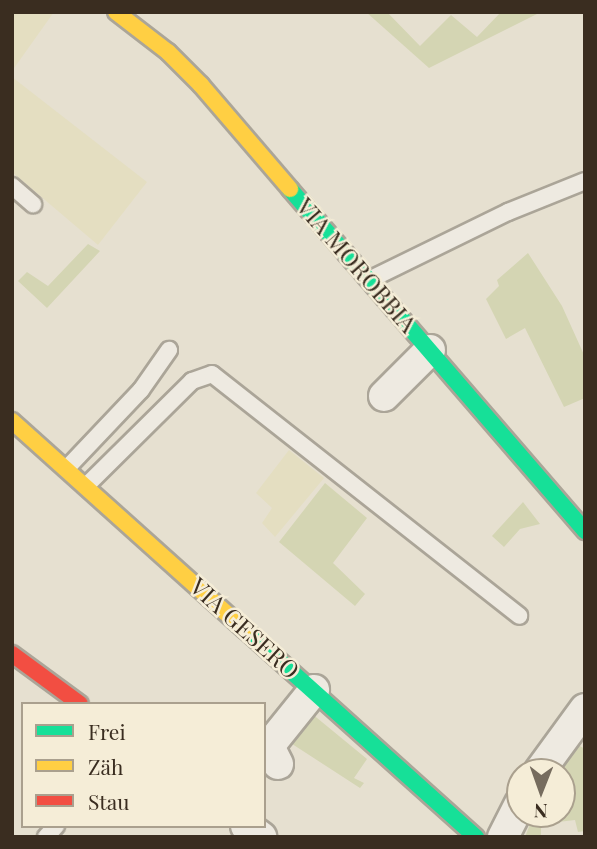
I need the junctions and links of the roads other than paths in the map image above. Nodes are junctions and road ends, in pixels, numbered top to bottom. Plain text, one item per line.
1 (116, 12) edge
2 (585, 181) edge
3 (12, 186) edge
4 (33, 204) dead end
5 (369, 280) junction
6 (430, 350) junction
7 (169, 351) dead end
8 (384, 397) dead end
9 (12, 421) edge
10 (68, 467) junction
11 (87, 485) junction
12 (585, 531) edge
13 (519, 616) dead end
14 (12, 654) edge
15 (314, 690) junction
16 (77, 702) edge
17 (585, 709) edge
18 (549, 758) edge
19 (278, 764) dead end
20 (476, 837) edge

1 - 5 street, VIA MOROBBIA
2 - 5 lane
3 - 4 lane
5 - 6 street, VIA MOROBBIA
6 - 8 street
6 - 12 street, VIA MOROBBIA
7 - 10 lane
9 - 10 street, VIA GESERO
10 - 11 street, VIA GESERO
11 - 13 lane
11 - 15 street, VIA GESERO
14 - 16 street
15 - 19 street
15 - 20 street, VIA GESERO
17 - 18 street

